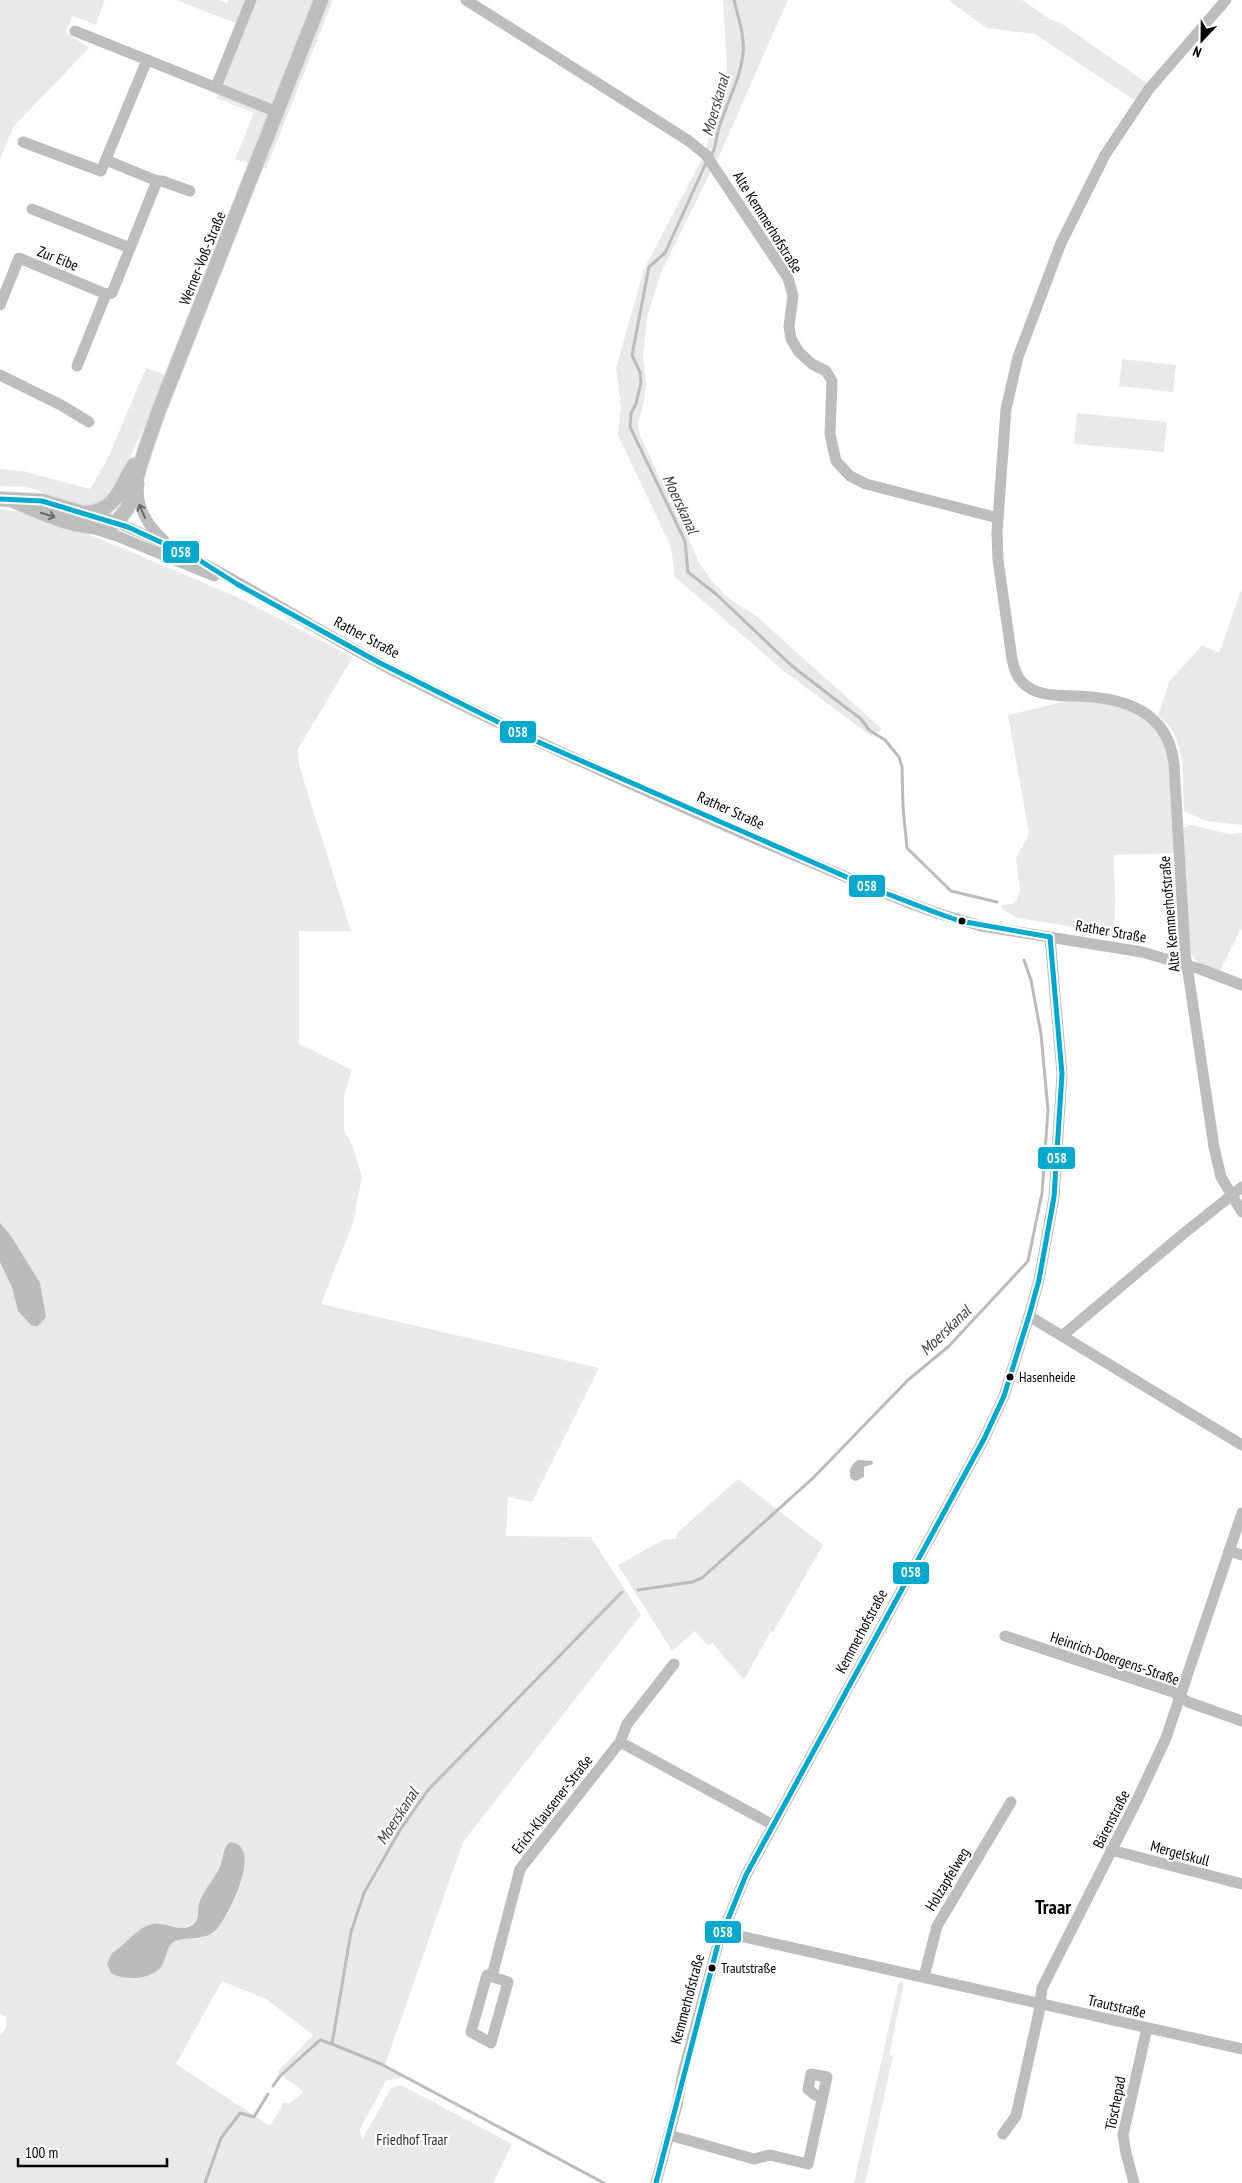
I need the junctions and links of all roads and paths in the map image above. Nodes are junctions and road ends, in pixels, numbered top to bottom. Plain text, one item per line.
1 (251, 0) edge
2 (321, 0) edge
3 (466, 0) edge
4 (1226, 0) edge
5 (75, 31) dead end
6 (147, 60) junction
7 (216, 87) junction
8 (277, 112) junction
9 (23, 142) dead end
10 (103, 166) junction
11 (156, 181) junction
12 (190, 191) dead end
13 (32, 209) dead end
14 (130, 248) junction
15 (106, 294) junction
16 (0, 305) edge
17 (78, 366) dead end
18 (0, 375) edge
19 (89, 422) dead end
20 (144, 450) junction
21 (7, 500) edge
22 (113, 503) junction
23 (998, 518) junction
24 (83, 519) junction
25 (113, 526) junction
26 (173, 548) junction
27 (237, 584) junction
28 (1050, 937) junction
29 (1187, 965) junction
30 (1242, 986) edge
31 (1242, 1187) edge
32 (1231, 1194) junction
33 (1242, 1212) edge
34 (1029, 1316) junction
35 (1062, 1336) junction
36 (1242, 1445) edge
37 (1242, 1513) edge
38 (1229, 1550) junction
39 (1242, 1555) edge
40 (1005, 1636) dead end
41 (674, 1664) dead end
42 (1180, 1697) junction
43 (1242, 1722) edge
44 (620, 1742) junction
45 (1011, 1802) dead end
46 (773, 1825) junction
47 (1111, 1850) junction
48 (1242, 1884) edge
49 (722, 1932) junction
50 (492, 1976) junction
51 (924, 1978) junction
52 (1039, 2003) junction
53 (1147, 2028) junction
54 (1242, 2049) edge
55 (822, 2097) dead end
56 (1004, 2134) dead end
57 (669, 2135) junction
58 (656, 2183) edge
59 (1134, 2183) edge

1 - 7 street
2 - 8 main road, Werner-Voß-Straße
3 - 23 street, Alte Kemmerhofstraße
4 - 23 street, Alte Kemmerhofstraße
5 - 6 street
6 - 7 street
6 - 10 street
7 - 8 street
8 - 20 main road, Werner-Voß-Straße
9 - 10 street
10 - 11 street
11 - 12 street
11 - 14 street
13 - 14 street
14 - 15 street
15 - 16 street, Zur Eibe
15 - 17 street
18 - 19 street
20 - 22 main road
20 - 25 main road, Werner-Voß-Straße
26 -> 20 street, Rather Straße
21 - 24 main road, Rather Straße
22 - 24 main road
22 - 25 main road
23 - 29 street, Alte Kemmerhofstraße
24 - 25 main road, Rather Straße
25 - 26 street, Rather Straße
25 - 27 street, Rather Straße
26 - 27 street, Rather Straße
27 - 28 street, Rather Straße
28 - 29 street, Rather Straße
28 - 34 street, Kemmerhofstraße
29 - 30 street, Rather Straße
29 - 32 street, Alte Kemmerhofstraße
31 - 32 street
32 - 33 street, Alte Kemmerhofstraße
32 - 35 street
34 - 35 street
34 - 46 street, Kemmerhofstraße
35 - 36 street
37 - 38 street, Bärenstraße
38 - 39 street
38 - 42 street, Bärenstraße
40 - 42 street, Heinrich-Doergens-Straße
41 - 44 street, Erich-Klausener-Straße
42 - 43 street, Heinrich-Doergens-Straße
42 - 47 street, Bärenstraße
44 - 46 street
44 - 50 street, Erich-Klausener-Straße
45 - 51 street, Holzapfelweg
46 - 49 street, Kemmerhofstraße
47 - 48 street, Mergelskull
47 - 52 street, Bärenstraße
49 - 51 street, Trautstraße
49 - 57 street, Kemmerhofstraße
50 - 50 street, Erich-Klausener-Straße
51 - 52 street, Trautstraße
52 - 53 street, Trautstraße
52 - 56 street, Bärenstraße
53 - 54 street, Trautstraße
53 - 59 street, Töschepad
55 - 57 street
57 - 58 street, Kemmerhofstraße

